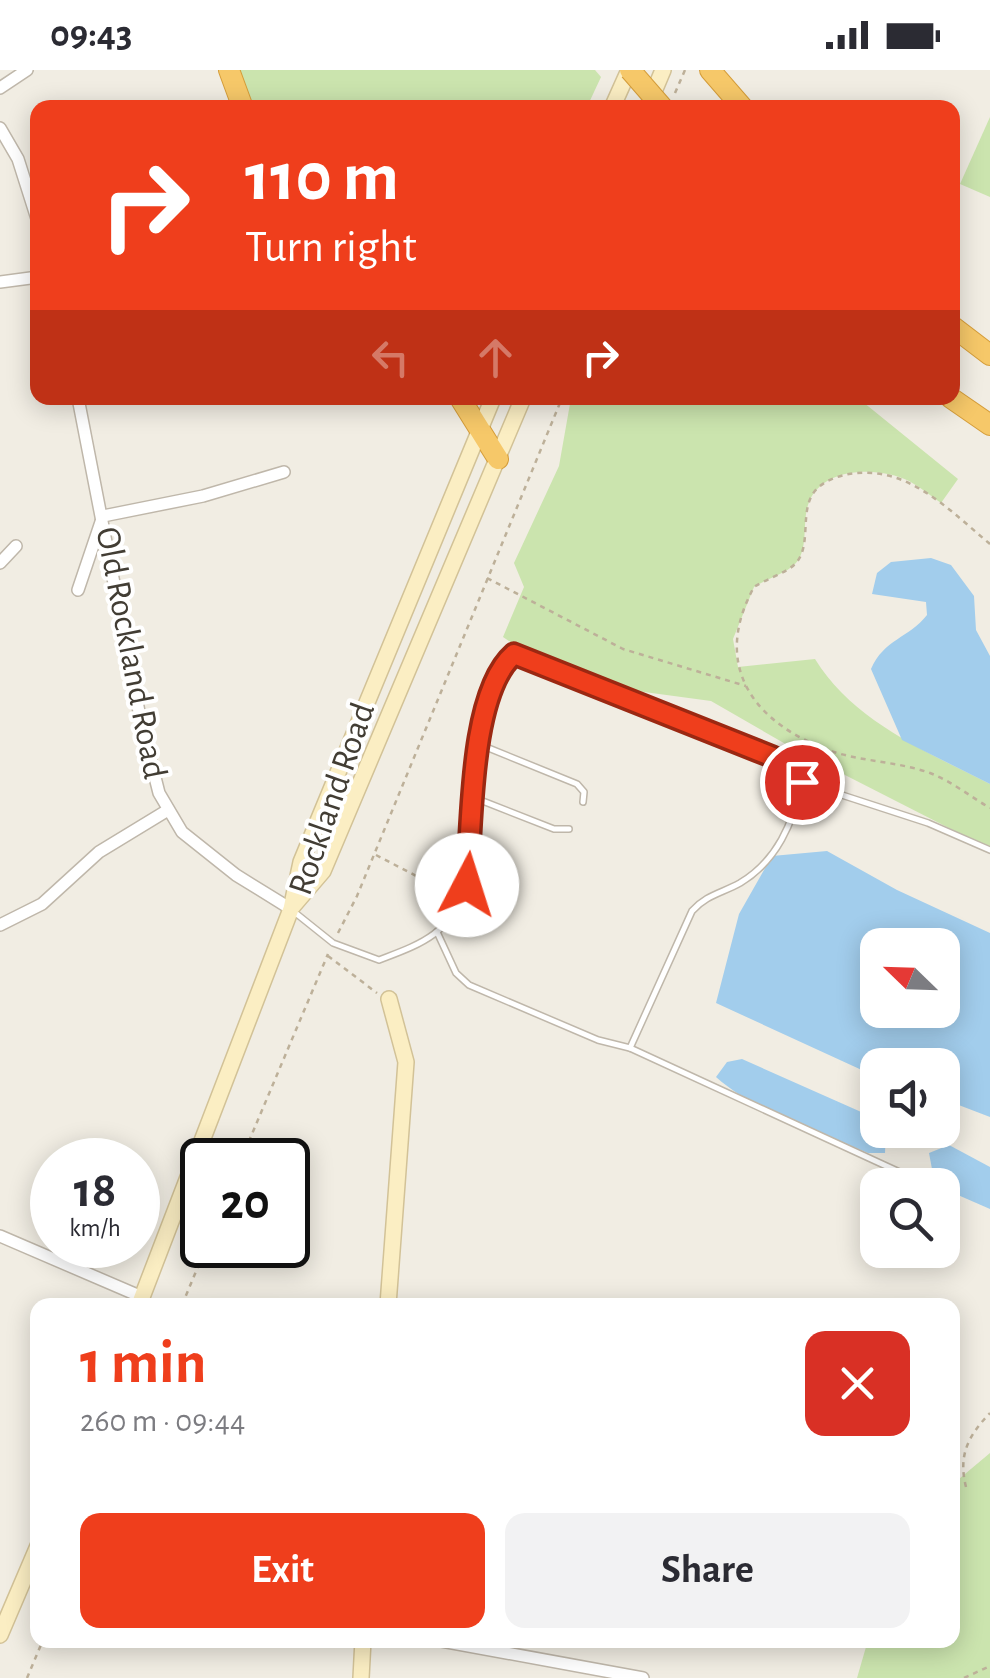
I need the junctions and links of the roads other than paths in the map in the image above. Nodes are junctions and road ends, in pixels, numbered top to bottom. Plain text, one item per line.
1 (27, 70) edge
2 (229, 70) edge
3 (629, 70) edge
4 (663, 70) edge
5 (710, 70) edge
6 (0, 88) edge
7 (240, 100) edge
8 (616, 100) edge
9 (658, 100) edge
10 (659, 100) edge
11 (736, 100) edge
12 (0, 128) edge
13 (30, 197) edge
14 (30, 278) edge
15 (0, 282) edge
16 (960, 332) edge
17 (990, 355) edge
18 (960, 404) edge
19 (79, 405) edge
20 (465, 405) edge
21 (489, 405) edge
22 (520, 405) edge
23 (990, 425) edge
24 (480, 429) junction
25 (498, 458) junction
26 (284, 472) dead end
27 (103, 516) junction
28 (16, 546) dead end
29 (0, 563) edge
30 (78, 590) dead end
31 (480, 745) junction
32 (802, 782) junction
33 (475, 798) junction
34 (584, 802) dead end
35 (168, 810) junction
36 (569, 829) dead end
37 (990, 850) edge
38 (291, 909) junction
39 (0, 924) edge
40 (437, 932) junction
41 (390, 999) road end
42 (630, 1048) junction
43 (891, 1168) edge
44 (0, 1236) edge
45 (134, 1298) edge
46 (141, 1298) edge
47 (389, 1298) edge
48 (30, 1565) edge
49 (0, 1636) edge
50 (363, 1648) edge
51 (479, 1648) edge
52 (361, 1678) edge
53 (642, 1678) edge

1 - 6 street
2 - 7 highway
3 - 8 main road
3 - 9 highway, bridge
4 - 10 main road
5 - 11 highway
12 - 13 street
14 - 15 street
16 - 17 highway
18 - 23 highway
19 - 27 street, Old Rockland Road
20 - 24 highway
21 - 24 main road, Rockland Road
22 - 25 main road, Rockland Road
24 - 25 highway
24 - 38 main road, Rockland Road
25 - 38 main road, Rockland Road
26 - 27 street
27 - 30 street
27 - 35 street, Old Rockland Road
28 - 29 street
31 - 32 lane
31 - 33 lane
31 - 34 lane
32 - 37 lane
32 - 42 lane
33 - 36 lane
33 - 40 lane
35 - 38 street, Old Rockland Road
35 - 39 street
38 - 40 lane
38 - 46 main road
40 - 42 lane
41 - 47 main road
42 - 43 lane
44 - 45 street
48 - 49 main road
50 - 52 main road
51 - 53 street

